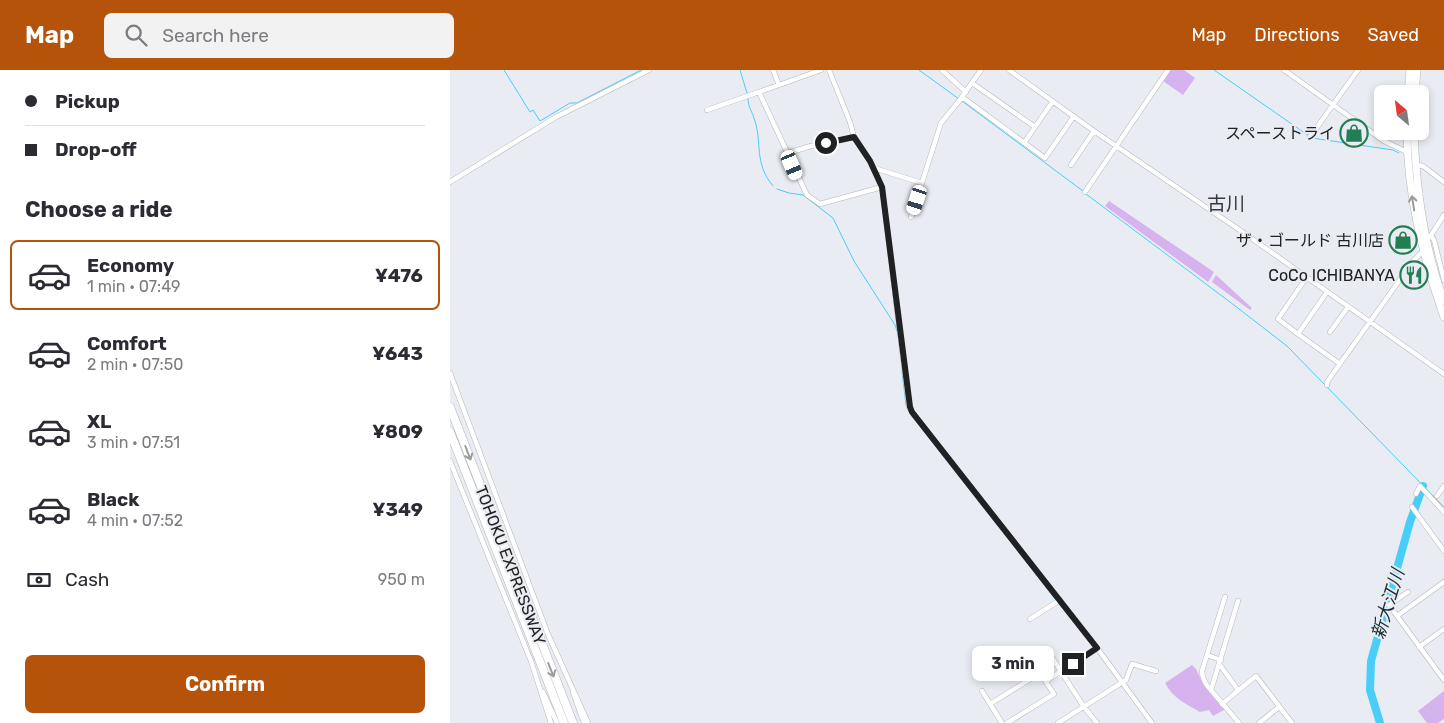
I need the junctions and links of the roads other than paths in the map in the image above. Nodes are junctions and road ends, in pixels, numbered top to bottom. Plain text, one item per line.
1 (649, 70) edge
2 (773, 70) edge
3 (821, 70) edge
4 (829, 70) edge
5 (942, 70) edge
6 (982, 70) edge
7 (1009, 70) edge
8 (1168, 70) edge
9 (1284, 70) edge
10 (1358, 70) edge
11 (1410, 70) edge
12 (1417, 70) edge
13 (972, 83) junction
14 (779, 85) junction
15 (1409, 85) edge
16 (1416, 85) edge
17 (759, 92) junction
18 (966, 92) junction
19 (961, 99) junction
20 (1053, 101) junction
21 (1333, 105) junction
22 (707, 110) dead end
23 (1074, 116) junction
24 (1035, 127) junction
25 (1094, 132) junction
26 (854, 137) junction
27 (1310, 137) dead end
28 (1406, 140) edge
29 (1415, 140) edge
30 (1024, 143) junction
31 (1117, 146) junction
32 (1406, 152) junction
33 (788, 153) junction
34 (1071, 165) dead end
35 (1417, 165) junction
36 (874, 168) junction
37 (450, 182) edge
38 (1444, 182) edge
39 (922, 183) junction
40 (882, 187) junction
41 (1085, 192) dead end
42 (1444, 215) edge
43 (911, 217) dead end
44 (1429, 239) junction
45 (1423, 251) junction
46 (1306, 278) junction
47 (1444, 280) edge
48 (1327, 292) junction
49 (1444, 301) edge
50 (1348, 306) junction
51 (1444, 317) edge
52 (1370, 321) junction
53 (1330, 332) dead end
54 (1298, 334) junction
55 (1340, 364) junction
56 (450, 373) edge
57 (1444, 374) edge
58 (1327, 385) dead end
59 (450, 407) edge
60 (450, 432) edge
61 (450, 461) edge
62 (1444, 486) edge
63 (1418, 490) dead end
64 (1437, 496) dead end
65 (1413, 509) dead end
66 (1444, 512) edge
67 (1444, 551) edge
68 (1444, 582) edge
69 (1408, 592) dead end
70 (1225, 597) dead end
71 (1060, 600) junction
72 (1238, 601) dead end
73 (1397, 616) junction
74 (1030, 619) dead end
75 (1444, 629) edge
76 (1419, 647) junction
77 (1097, 648) junction
78 (1049, 653) dead end
79 (1207, 655) junction
80 (1220, 662) junction
81 (1156, 671) dead end
82 (1061, 672) junction
83 (1444, 680) edge
84 (1046, 681) junction
85 (1122, 683) junction
86 (539, 686) junction
87 (572, 686) junction
88 (1211, 690) junction
89 (1238, 690) junction
90 (982, 691) dead end
91 (990, 704) junction
92 (1222, 704) junction
93 (1084, 707) junction
94 (1280, 707) junction
95 (551, 723) edge
96 (557, 723) edge
97 (564, 723) edge
98 (572, 723) edge
99 (584, 723) edge
100 (588, 723) edge
101 (1002, 723) edge
102 (1007, 723) edge
103 (1058, 723) edge
104 (1096, 723) edge
105 (1152, 723) edge
106 (1239, 723) edge
107 (1259, 723) edge
108 (1292, 723) edge

1 - 37 street
2 - 14 street
3 - 14 street
4 - 26 street
5 - 18 street
6 - 13 street
7 - 20 street
8 - 31 street
9 - 21 street
10 - 21 street
11 - 15 highway
12 - 16 highway
13 - 18 street
13 - 24 street
14 - 17 street
17 - 22 street
17 - 33 street
18 - 19 street
19 - 30 street
19 - 39 street
20 - 23 street
20 - 24 street
21 - 27 street
21 - 32 street
23 - 25 street
23 - 30 street
24 - 30 street
25 - 31 street
25 - 34 street
26 - 33 street
26 - 36 street
28 - 32 highway
29 - 35 highway
31 - 41 street
31 - 46 street
45 -> 32 highway
33 - 40 street
35 - 38 street
35 - 44 highway
36 - 39 street
36 - 40 street
39 - 43 street
40 - 71 street
42 - 44 street
44 - 47 street
44 - 49 highway
45 - 51 highway
45 - 52 street
46 - 48 street
46 - 54 street
48 - 50 street
48 - 54 street
50 - 52 street
50 - 53 street
52 - 55 street
52 - 57 street
54 - 55 street
55 - 58 street
56 - 87 street
59 -> 98 highway, TOHOKU EXPRESSWAY
60 - 97 highway, TOHOKU EXPRESSWAY
61 - 86 street
62 - 64 street
63 - 66 street
65 - 67 street
68 - 73 street
69 - 73 street
70 - 79 street
71 - 74 street
71 - 77 street
72 - 80 street
73 - 76 street
75 - 76 street
76 - 83 street
77 - 82 street
77 - 85 street
78 - 82 street
79 - 80 street
79 - 88 street
80 - 88 street
80 - 89 street
81 - 85 street
82 - 84 street
82 - 93 street
84 - 91 street
84 - 102 street
85 - 93 street
85 - 105 street
86 - 95 street
86 - 96 street
87 - 99 street
87 - 100 street
88 - 92 street
89 - 92 street
89 - 94 street
90 - 91 street
91 - 101 street
92 - 106 street
93 - 103 street
93 - 104 street
94 - 107 street
94 - 108 street

